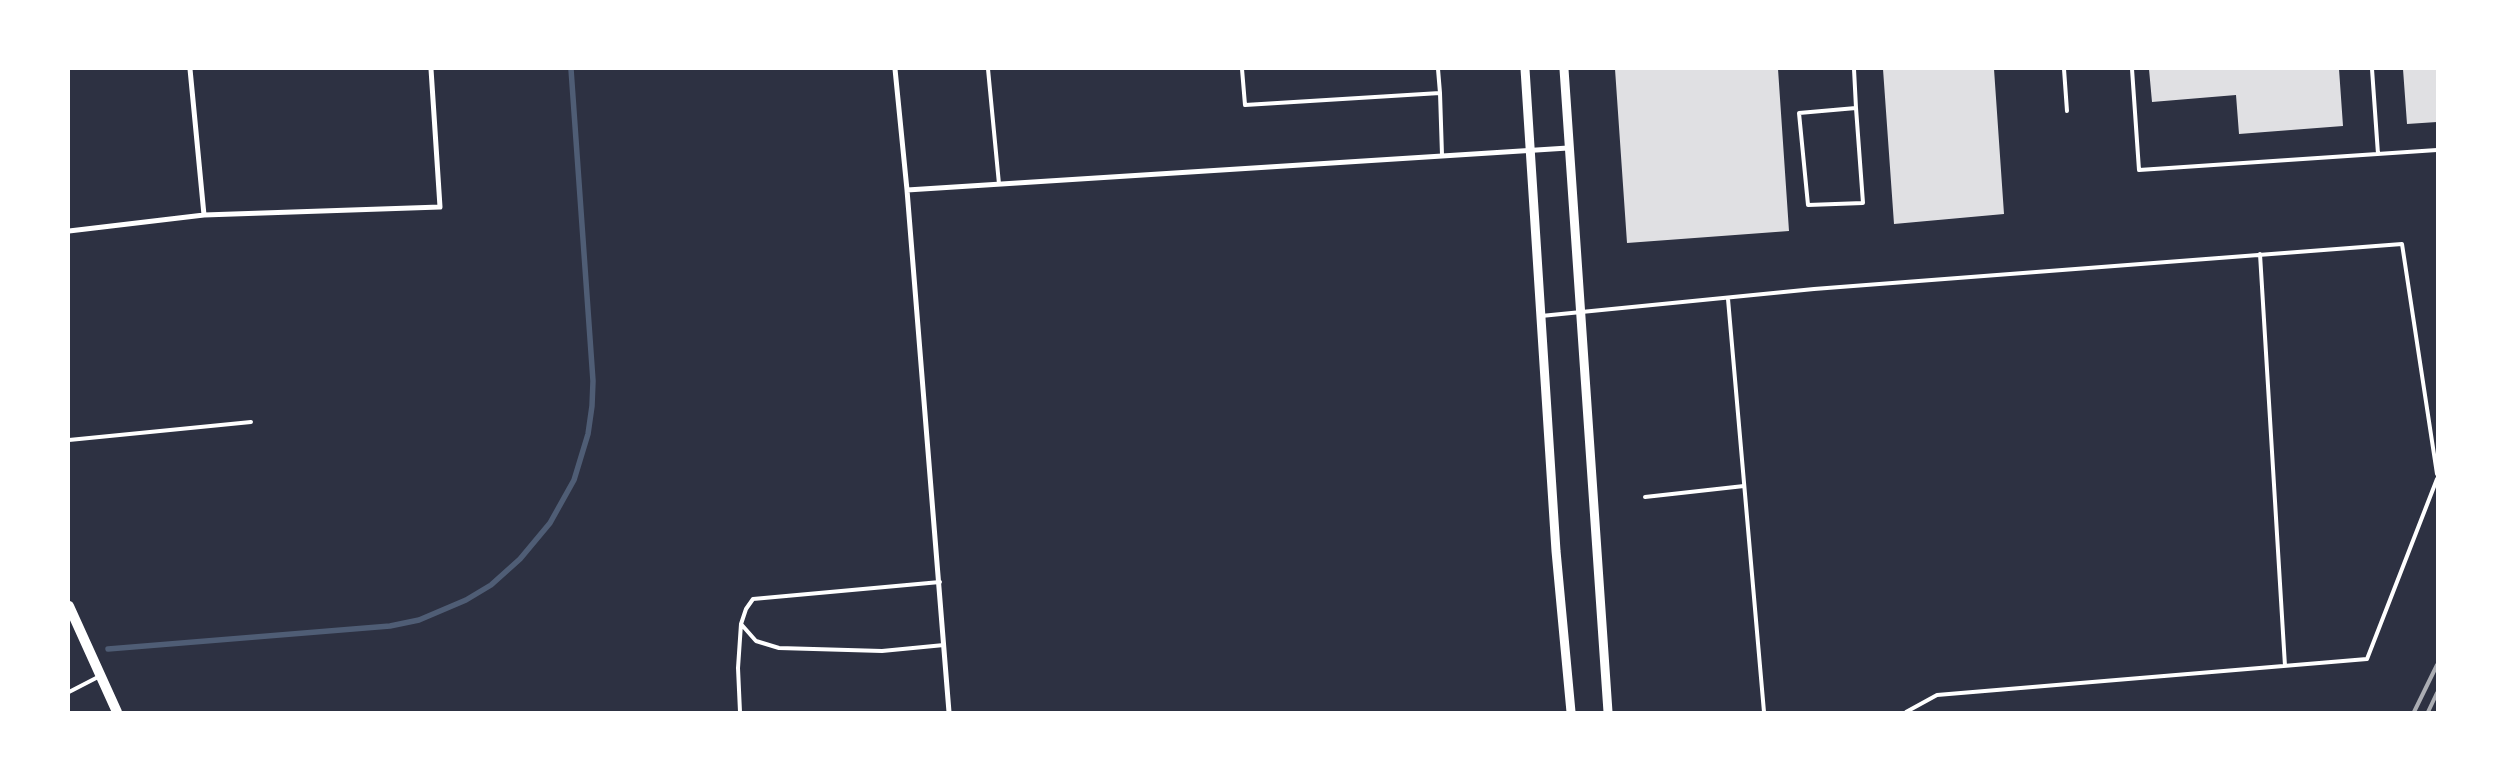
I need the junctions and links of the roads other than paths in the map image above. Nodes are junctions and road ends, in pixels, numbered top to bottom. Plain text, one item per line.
1 (190, 69) edge
2 (431, 69) edge
3 (895, 69) edge
4 (988, 69) edge
5 (1242, 69) edge
6 (1438, 69) edge
7 (1525, 69) edge
8 (1564, 69) edge
9 (1854, 69) edge
10 (2064, 69) edge
11 (2132, 69) edge
12 (2372, 69) edge
13 (1440, 92) junction
14 (1856, 108) junction
15 (2067, 111) dead end
16 (1568, 148) junction
17 (1531, 150) junction
18 (2437, 150) edge
19 (2378, 154) junction
20 (1442, 155) junction
21 (999, 184) junction
22 (907, 190) junction
23 (204, 215) junction
24 (69, 231) edge
25 (2260, 254) junction
26 (1728, 299) junction
27 (1579, 313) junction
28 (1541, 316) junction
29 (251, 422) dead end
30 (69, 440) edge
31 (2437, 474) edge
32 (2437, 479) edge
33 (1744, 486) junction
34 (1645, 497) dead end
35 (940, 582) junction
36 (69, 606) edge
37 (741, 624) junction
38 (944, 645) junction
39 (2285, 666) junction
40 (101, 676) junction
41 (69, 692) edge
42 (117, 712) edge
43 (740, 712) edge
44 (949, 712) edge
45 (1571, 712) edge
46 (1608, 712) edge
47 (1764, 712) edge
48 (1906, 712) edge

1 - 23 street
2 - 23 street
3 - 22 street
4 - 21 lane
5 - 13 lane
6 - 13 lane
7 - 17 street
8 - 16 street
9 - 14 lane
10 - 15 lane
11 - 19 lane
12 - 19 lane
13 - 20 lane
14 - 14 lane
16 - 17 street
16 - 27 street
17 - 20 street
17 - 28 street
18 - 19 lane
20 - 21 street
21 - 22 street
22 - 35 street
23 - 24 street
25 - 26 lane
25 - 31 lane
25 - 39 lane
26 - 27 lane
26 - 33 lane
27 - 28 lane
27 - 46 street
28 - 45 street
29 - 30 lane
32 - 39 lane
33 - 34 lane
33 - 47 lane
35 - 37 lane
35 - 38 street
36 - 40 main road
37 - 38 lane
37 - 43 lane
38 - 44 street
39 - 48 lane
40 - 41 lane
40 - 42 main road

